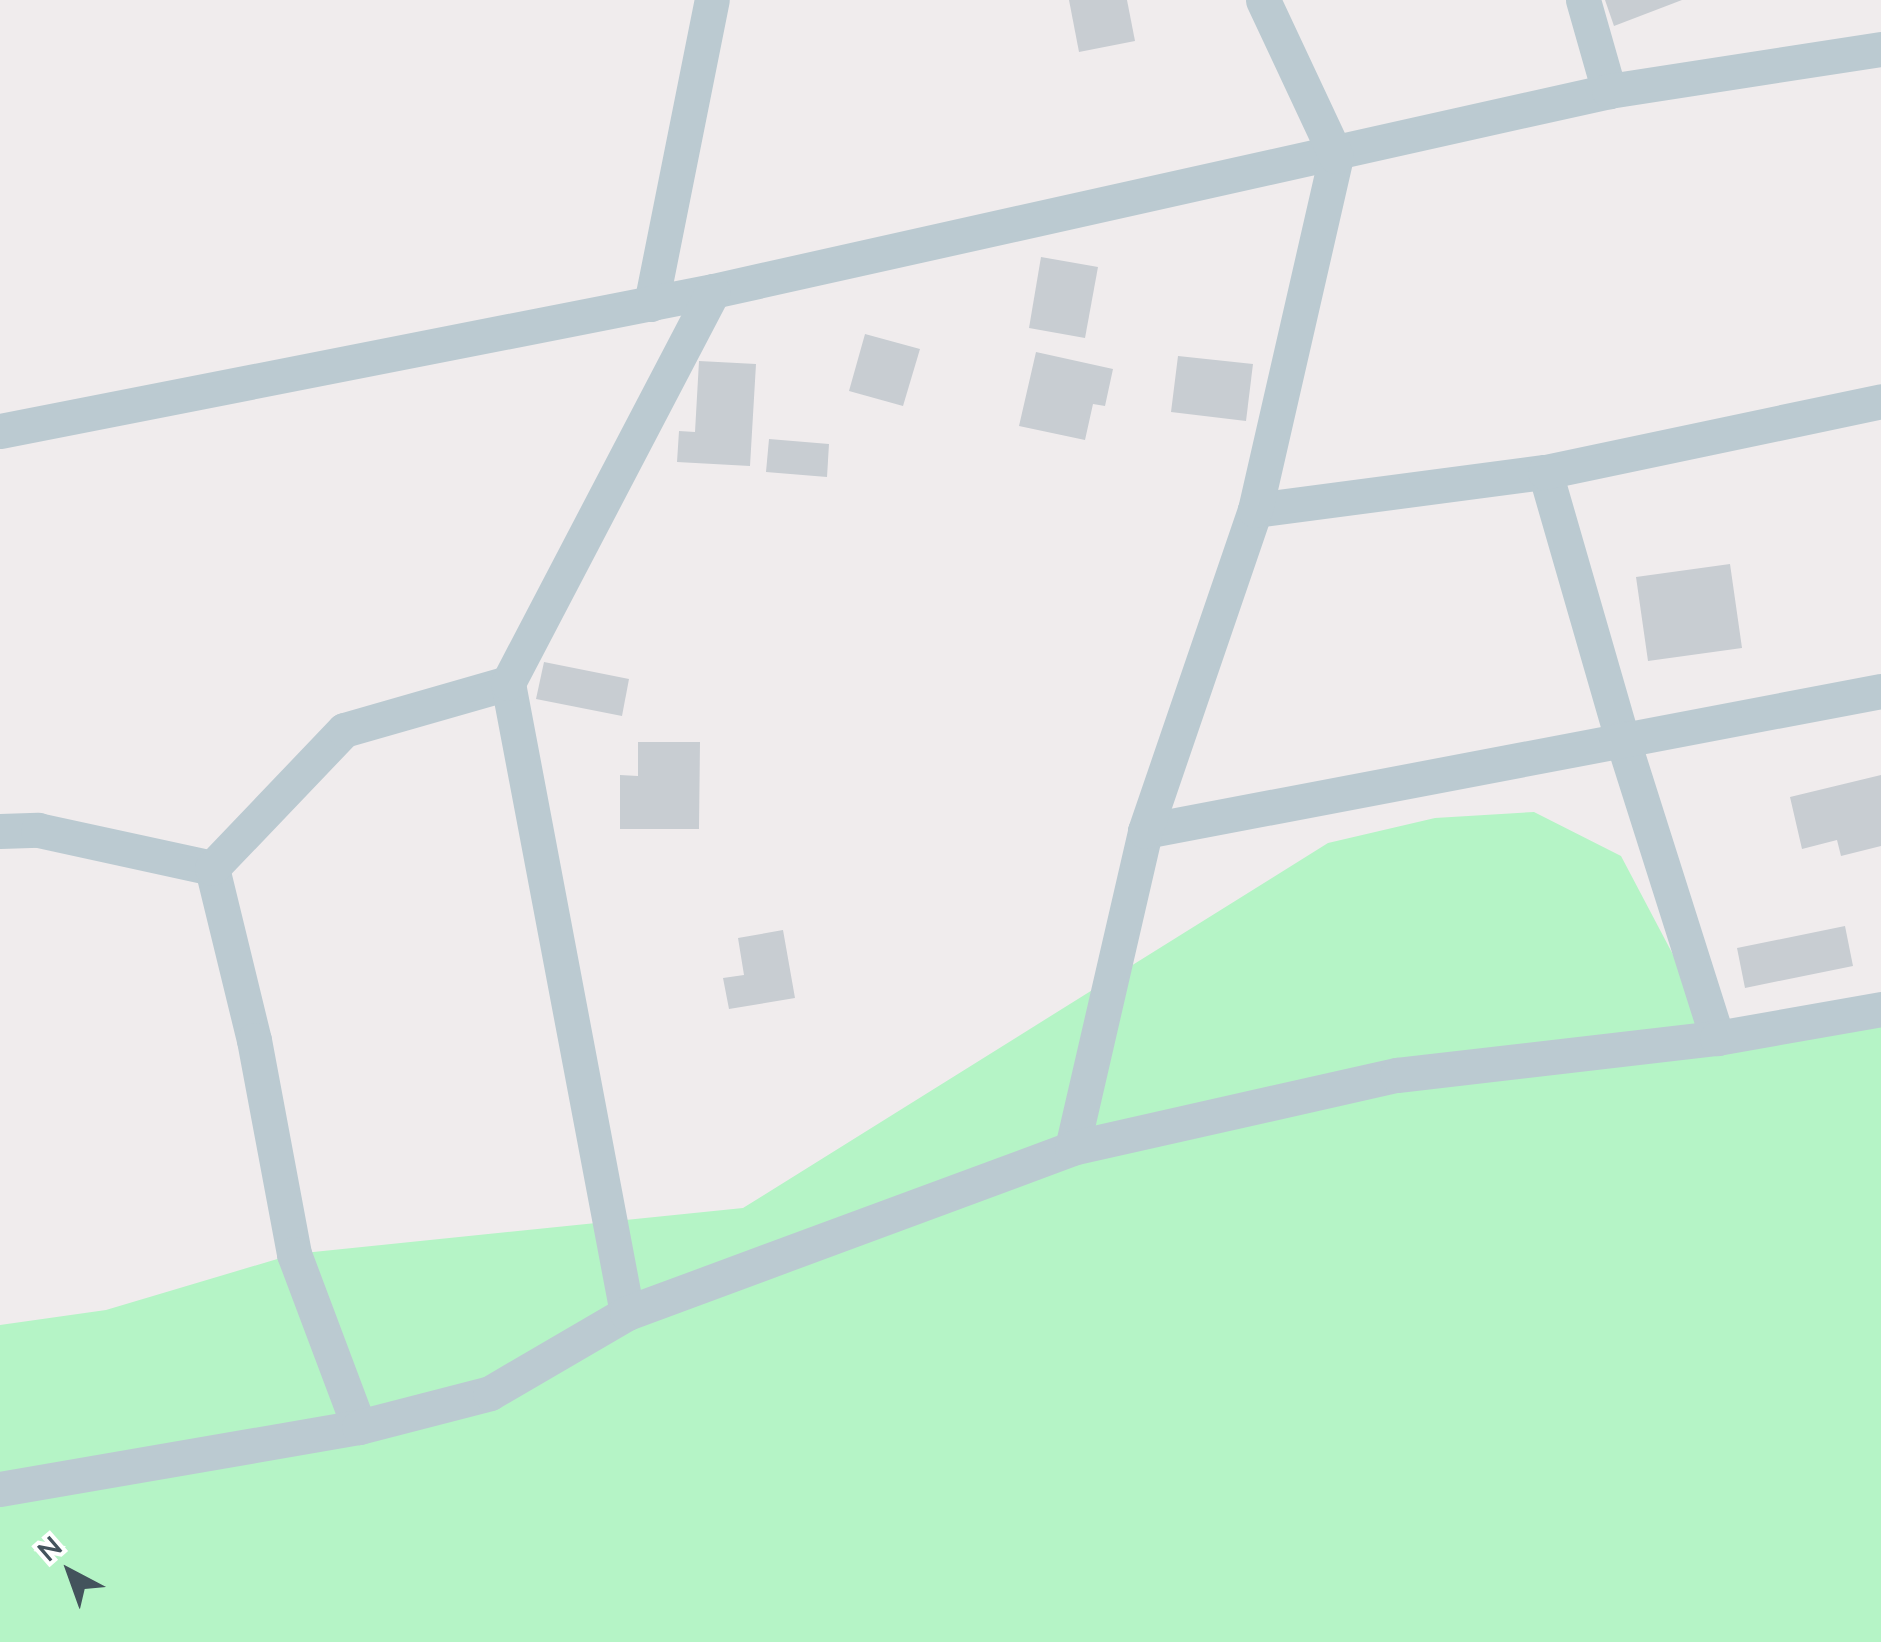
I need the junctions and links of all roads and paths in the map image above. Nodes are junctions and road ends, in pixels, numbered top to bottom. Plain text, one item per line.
1 (712, 0) edge
2 (1263, 0) edge
3 (1583, 0) edge
4 (1881, 49) edge
5 (1609, 92) junction
6 (1336, 156) junction
7 (713, 291) junction
8 (650, 304) junction
9 (1881, 400) edge
10 (0, 431) edge
11 (1546, 472) junction
12 (1255, 510) junction
13 (508, 683) junction
14 (1881, 692) edge
15 (1622, 738) junction
16 (1146, 831) junction
17 (0, 832) edge
18 (212, 868) junction
19 (1881, 1009) edge
20 (1716, 1038) junction
21 (1072, 1148) junction
22 (627, 1313) junction
23 (359, 1427) junction
24 (0, 1489) edge

1 - 8 street
2 - 6 street
3 - 5 street
4 - 5 street
5 - 6 street
6 - 7 street
6 - 12 street
7 - 8 street
7 - 13 street
8 - 10 street
9 - 11 street
11 - 12 street
11 - 15 street
12 - 16 street
13 - 18 street
13 - 22 street
14 - 15 street
15 - 16 street
15 - 20 street
16 - 21 street
17 - 18 street
18 - 23 street
19 - 20 street
20 - 21 street
21 - 22 street
22 - 23 street
23 - 24 street

